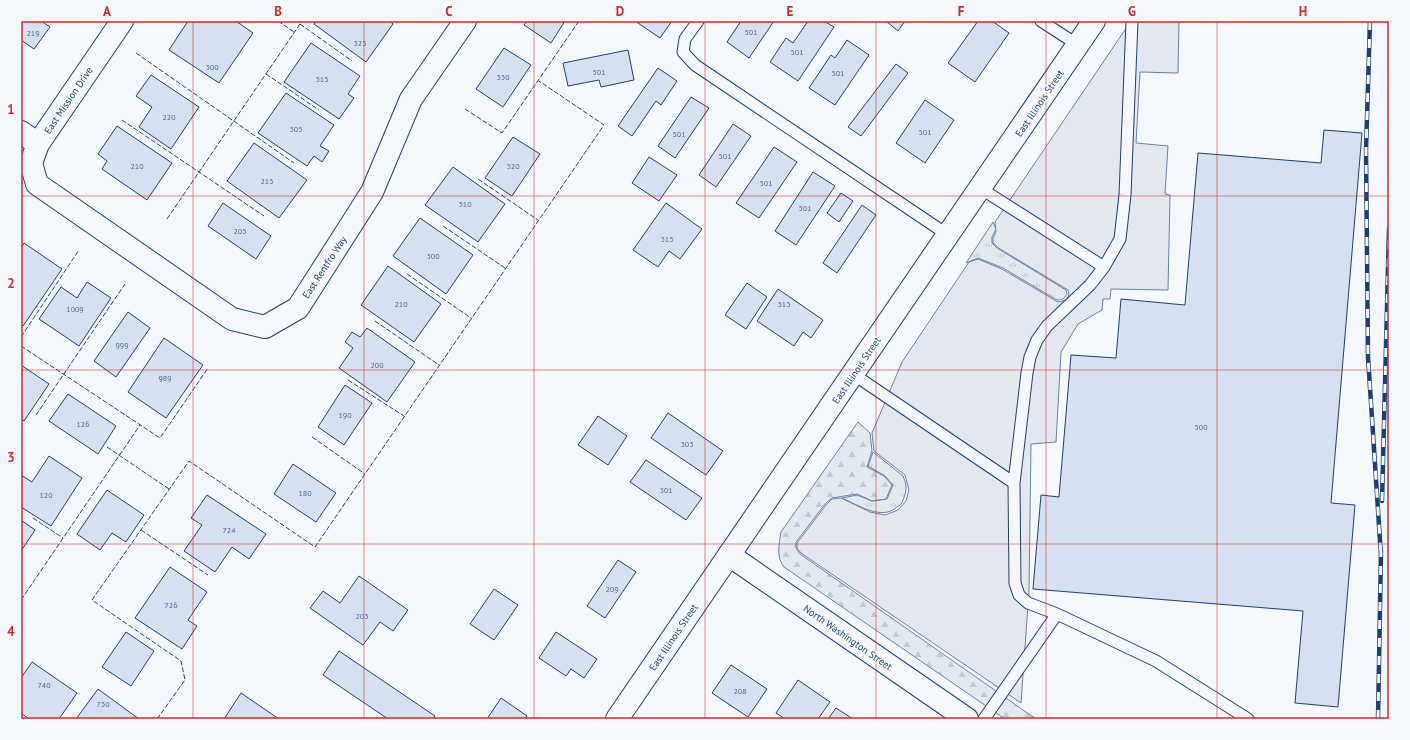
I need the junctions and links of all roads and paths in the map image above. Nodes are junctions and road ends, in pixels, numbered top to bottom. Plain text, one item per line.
1 (122, 21) edge
2 (465, 21) edge
3 (698, 21) edge
4 (1041, 21) edge
5 (1094, 21) edge
6 (1132, 21) edge
7 (1078, 45) junction
8 (29, 138) edge
9 (37, 184) joint
10 (980, 188) junction
11 (948, 234) junction
12 (1104, 267) junction
13 (853, 374) junction
14 (1014, 483) junction
15 (729, 555) junction
16 (1057, 614) junction
17 (1230, 714) edge
18 (617, 719) edge
19 (967, 719) edge
20 (984, 719) edge
21 (1248, 719) edge

1 - 8 street, East Mission Drive
2 - 9 street, East Rentfro Way
3 - 11 lane
4 - 7 lane
5 - 7 street, East Illinois Street
6 - 12 lane
7 - 10 street, East Illinois Street
8 - 9 street, East Mission Drive
10 - 11 street, East Illinois Street
10 - 12 lane
11 - 13 street, East Illinois Street
12 - 14 lane
13 - 14 lane
13 - 15 street, East Illinois Street
14 - 16 lane
15 - 18 street, East Illinois Street
15 - 19 street, North Washington Street
16 - 17 lane
16 - 20 lane
17 - 21 lane

